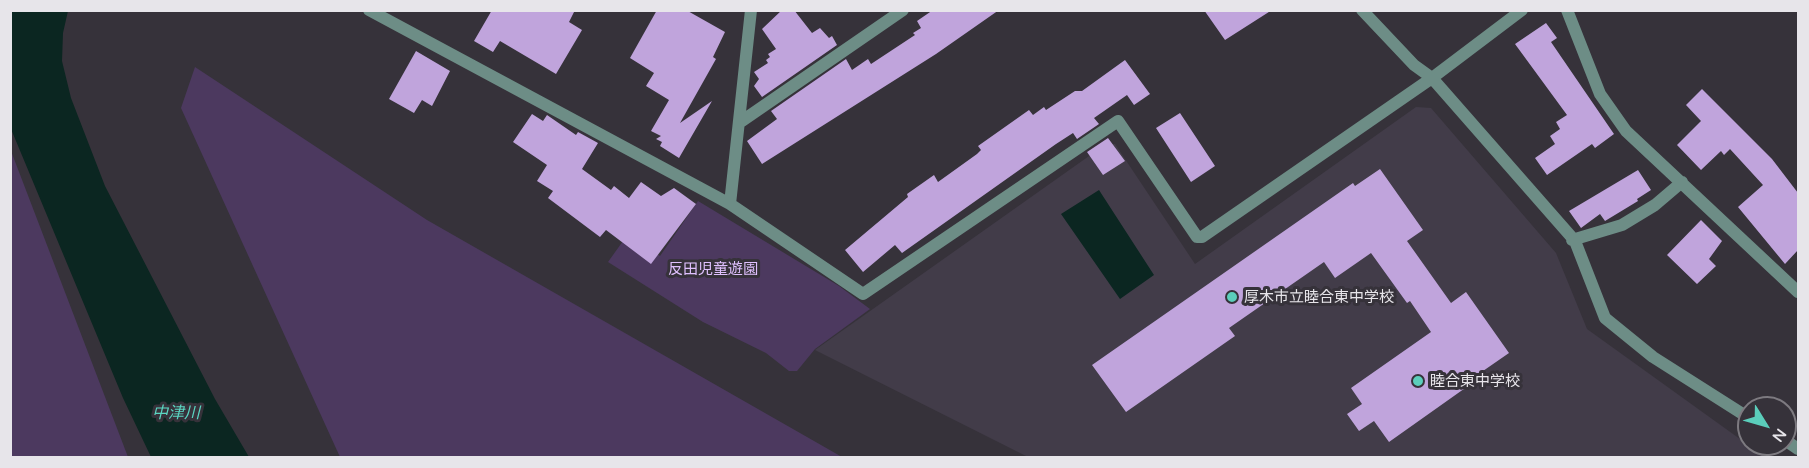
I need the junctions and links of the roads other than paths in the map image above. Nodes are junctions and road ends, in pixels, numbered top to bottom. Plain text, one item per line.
1 (369, 10) edge
2 (751, 10) edge
3 (903, 10) edge
4 (1362, 10) edge
5 (1522, 10) edge
6 (1567, 10) edge
7 (1432, 78) junction
8 (739, 123) junction
9 (1682, 182) junction
10 (730, 204) junction
11 (1572, 240) junction
12 (1798, 292) edge
13 (1737, 410) edge

1 - 10 street
2 - 8 street
3 - 8 street
4 - 7 street
5 - 7 street
6 - 9 street
7 - 10 street
7 - 11 street
8 - 10 street
9 - 11 street
9 - 12 street
11 - 13 street

